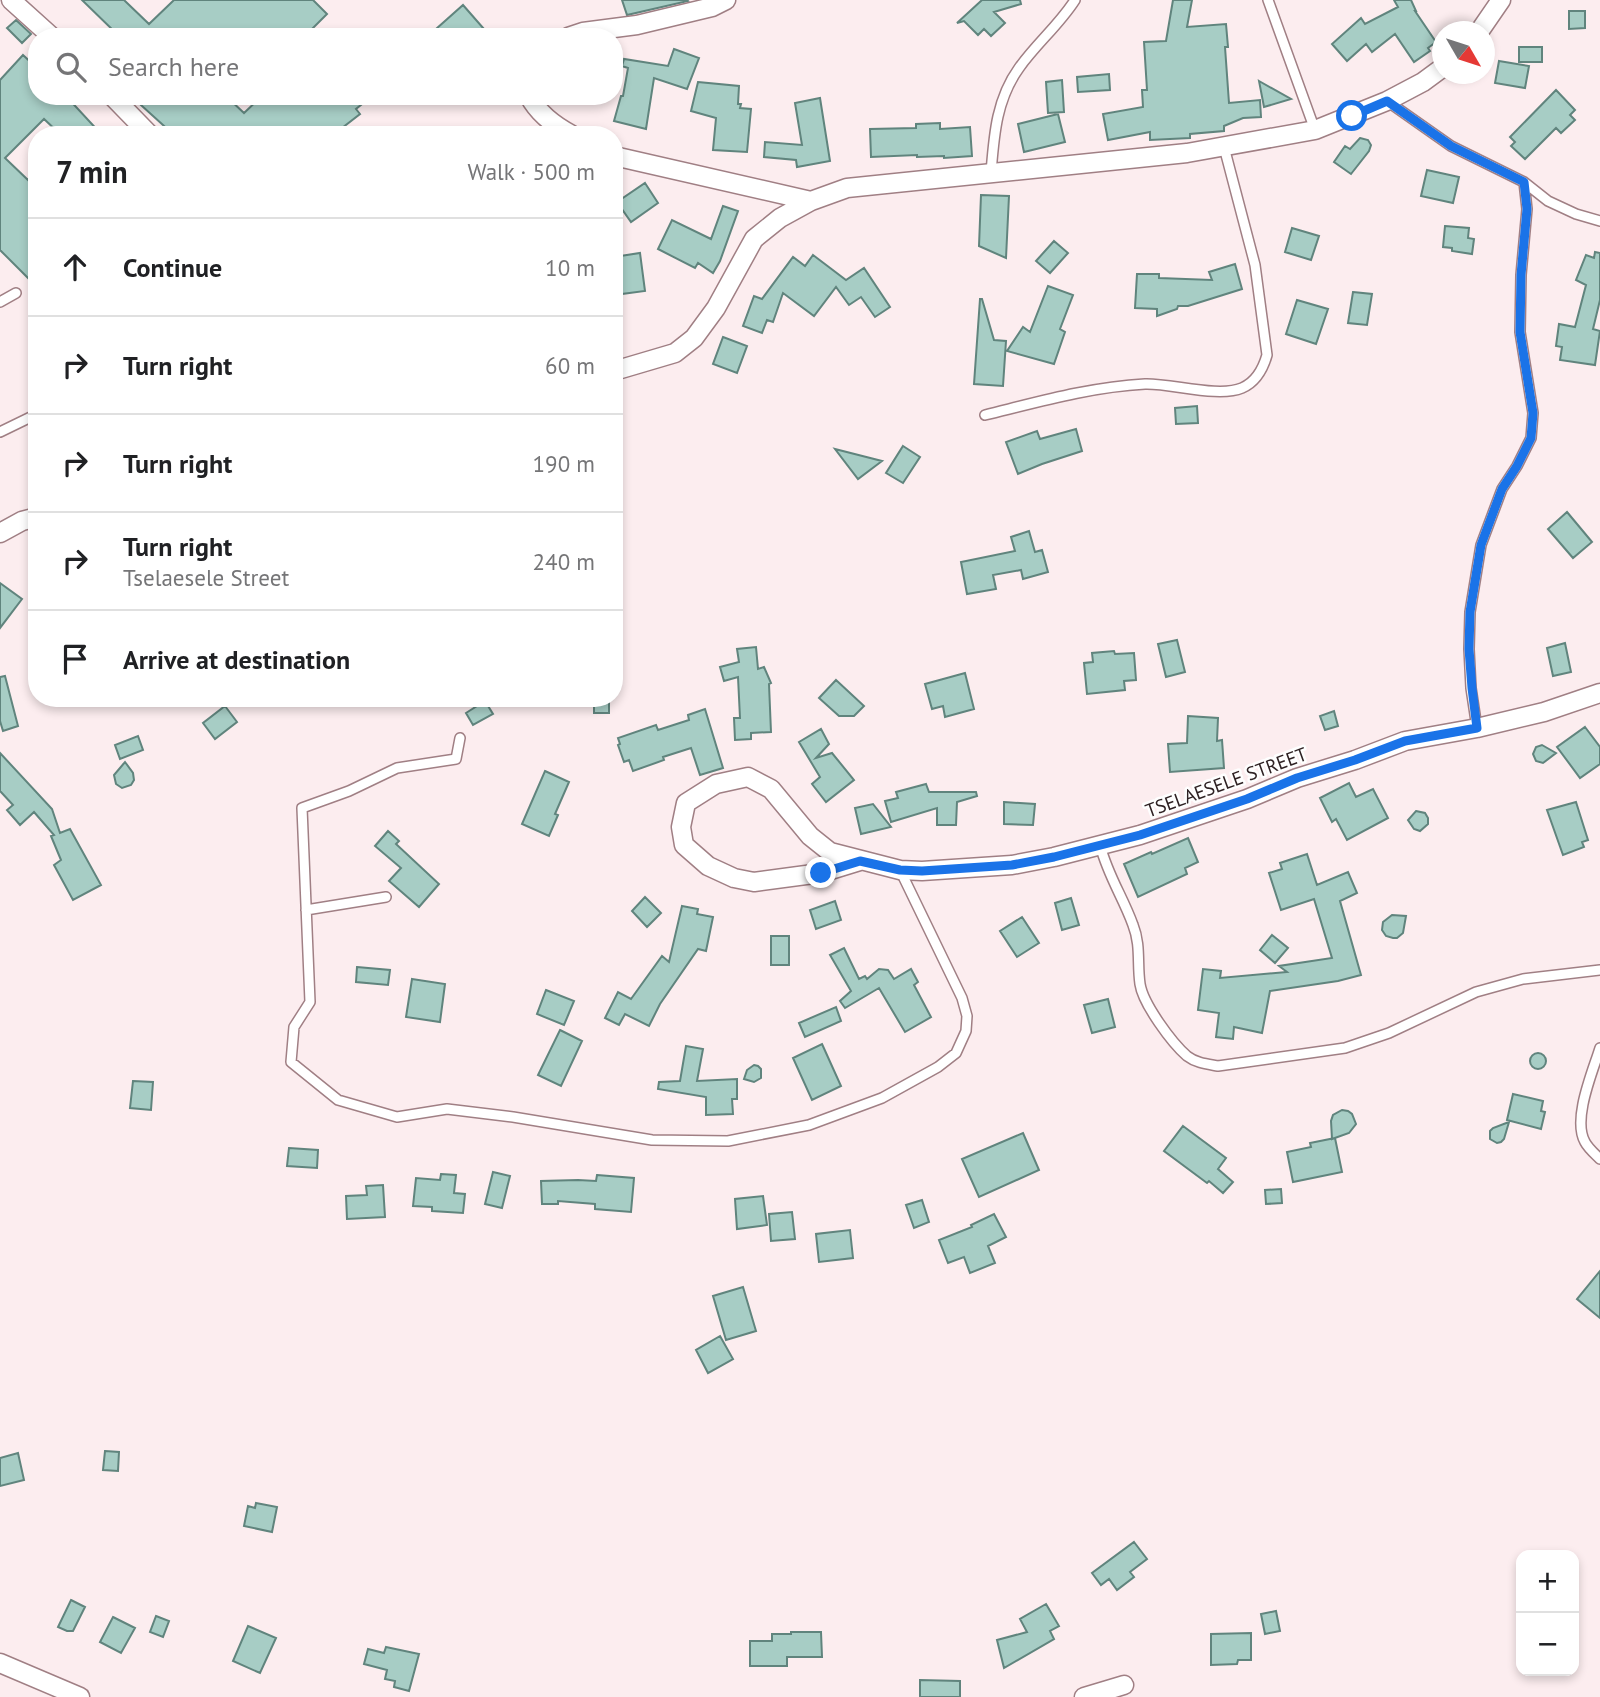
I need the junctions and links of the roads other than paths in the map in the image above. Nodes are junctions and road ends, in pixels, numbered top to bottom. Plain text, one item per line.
1 (11, 0) edge
2 (726, 0) edge
3 (1075, 0) edge
4 (1268, 0) edge
5 (1501, 0) edge
6 (1487, 21) edge
7 (42, 28) edge
8 (613, 28) edge
9 (1432, 76) edge
10 (1387, 101) junction
11 (121, 105) edge
12 (533, 105) edge
13 (141, 126) edge
14 (558, 126) edge
15 (1315, 130) junction
16 (1224, 146) junction
17 (623, 158) edge
18 (991, 173) junction
19 (1524, 182) junction
20 (811, 201) junction
21 (1600, 221) edge
22 (16, 293) dead end
23 (0, 302) edge
24 (623, 368) edge
25 (985, 415) dead end
26 (28, 418) edge
27 (0, 432) edge
28 (28, 519) edge
29 (0, 533) edge
30 (1600, 693) edge
31 (1477, 728) junction
32 (460, 738) dead end
33 (1100, 845) junction
34 (860, 861) junction
35 (900, 870) junction
36 (386, 897) dead end
37 (306, 910) junction
38 (1600, 970) edge
39 (1600, 1048) edge
40 (1600, 1159) edge
41 (0, 1663) edge
42 (1124, 1685) dead end
43 (80, 1697) edge
44 (1084, 1697) edge

1 - 7 street
2 - 8 street
3 - 18 lane
4 - 15 lane
5 - 6 street
9 - 10 street
10 - 15 street
10 - 19 lane
11 - 13 street
12 - 14 street
15 - 16 street
16 - 18 street
16 - 25 lane
17 - 20 street
18 - 20 street
19 - 21 lane
19 - 31 lane
20 - 24 street
22 - 23 lane
26 - 27 lane
28 - 29 street
30 - 31 street, TSELAESELE STREET
31 - 33 street, TSELAESELE STREET
32 - 37 lane
33 - 35 street, TSELAESELE STREET
33 - 38 lane
34 - 34 street, TSELAESELE STREET
34 - 35 street, TSELAESELE STREET
35 - 37 lane
36 - 37 lane
39 - 40 lane
41 - 43 street
42 - 44 street

